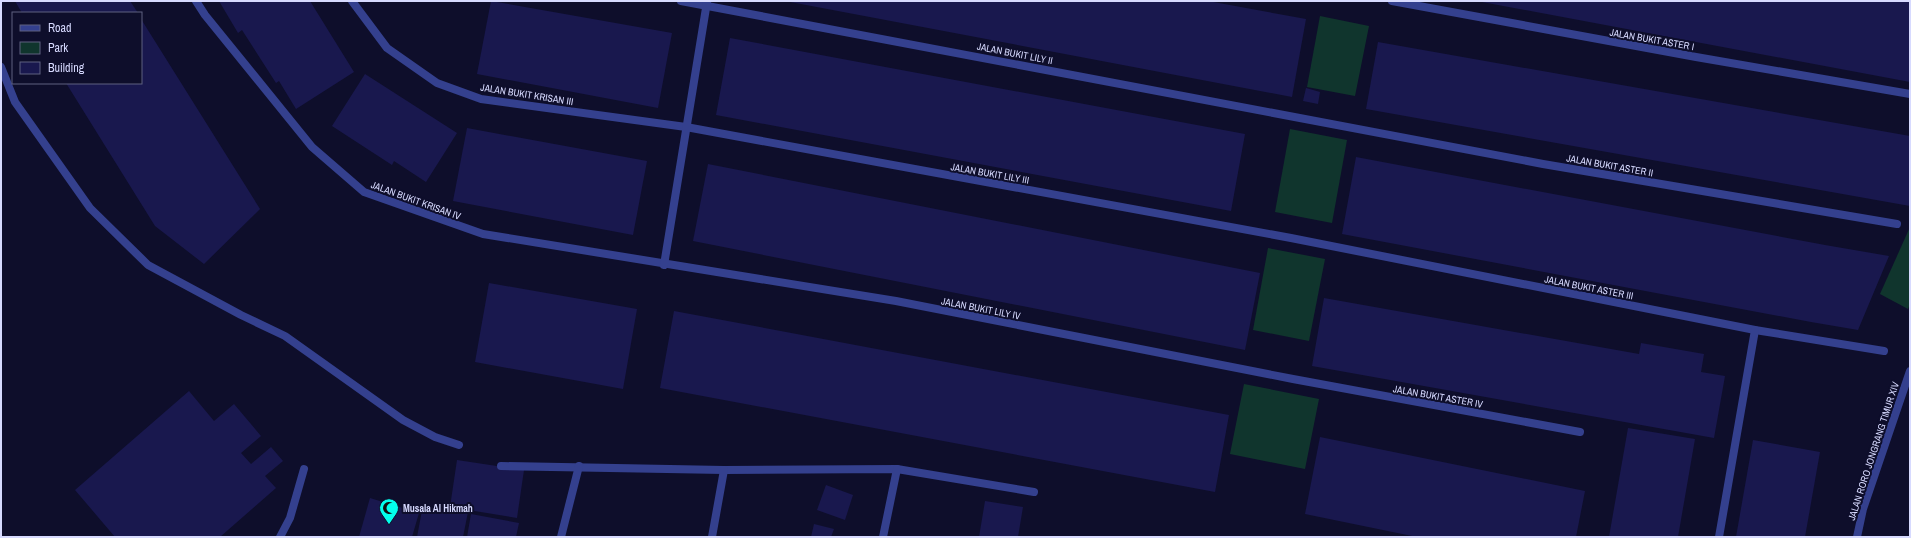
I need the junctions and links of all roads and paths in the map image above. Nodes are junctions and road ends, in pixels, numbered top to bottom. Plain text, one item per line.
1 (196, 1) edge
2 (352, 1) edge
3 (681, 1) edge
4 (1392, 1) edge
5 (706, 3) edge
6 (1, 67) edge
7 (1910, 94) edge
8 (1319, 122) joint
9 (686, 127) junction
10 (1897, 224) dead end
11 (1291, 238) joint
12 (664, 265) junction
13 (1754, 330) junction
14 (1884, 352) dead end
15 (1910, 371) edge
16 (1293, 379) joint
17 (1580, 432) dead end
18 (459, 445) dead end
19 (502, 466) dead end
20 (579, 466) junction
21 (304, 469) dead end
22 (897, 469) junction
23 (724, 470) junction
24 (1034, 492) dead end
25 (280, 537) edge
26 (561, 537) edge
27 (712, 537) edge
28 (883, 537) edge
29 (1719, 537) edge
30 (1857, 537) edge

1 - 12 street, JALAN BUKIT KRISAN IV
2 - 9 street, JALAN BUKIT KRISAN III
3 - 5 street, JALAN BUKIT LILY II
4 - 7 street, JALAN BUKIT ASTER I
5 - 8 street, JALAN BUKIT LILY II
5 - 9 street
6 - 18 street
8 - 10 street, JALAN BUKIT ASTER II
9 - 11 street, JALAN BUKIT LILY III
9 - 12 street
11 - 13 street, JALAN BUKIT ASTER III
12 - 16 street, JALAN BUKIT LILY IV
13 - 14 street, JALAN BUKIT ASTER III
13 - 29 street
15 - 30 street, JALAN RORO JONGRANG TIMUR XIV
16 - 17 street, JALAN BUKIT ASTER IV
19 - 20 street
20 - 23 street
20 - 26 street
21 - 25 street
22 - 23 street
22 - 24 street
22 - 28 street
23 - 27 street

